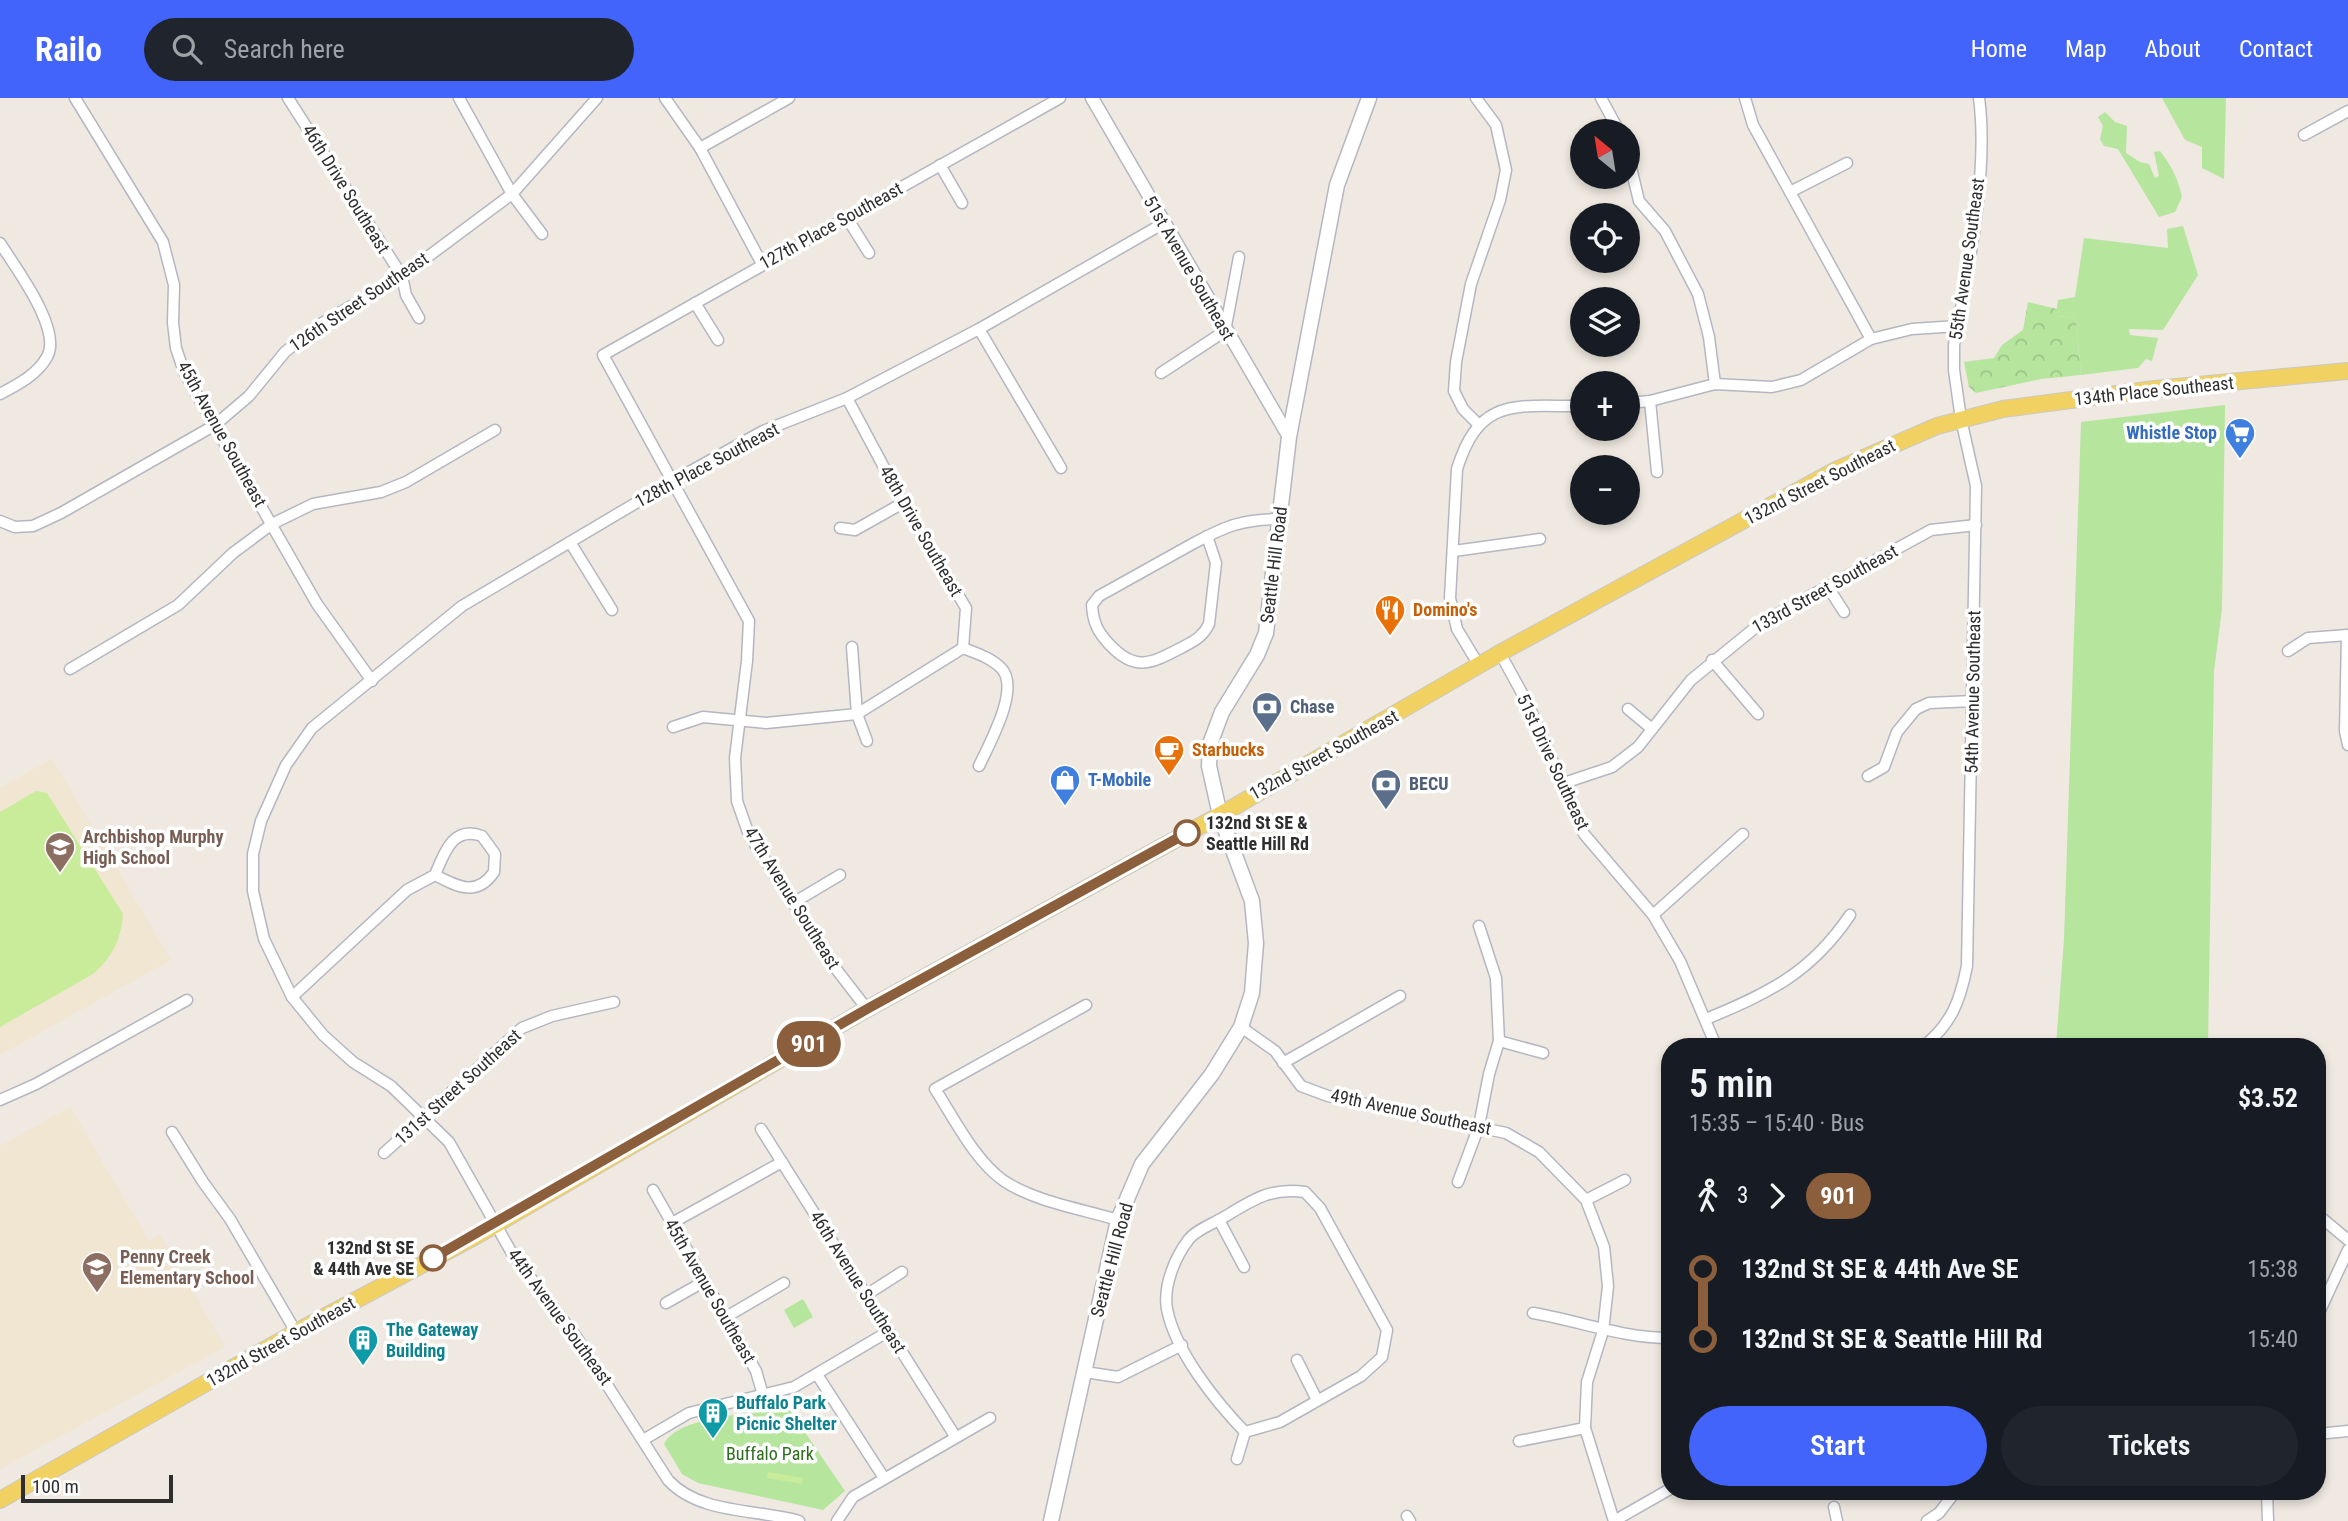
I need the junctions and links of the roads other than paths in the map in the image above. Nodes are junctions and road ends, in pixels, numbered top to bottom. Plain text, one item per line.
1 (75, 98) edge
2 (288, 98) edge
3 (459, 98) edge
4 (597, 98) edge
5 (665, 98) edge
6 (789, 98) edge
7 (1059, 98) edge
8 (1092, 98) edge
9 (1369, 98) edge
10 (1476, 98) edge
11 (1601, 98) edge
12 (1745, 98) edge
13 (1979, 98) edge
14 (2348, 111) edge
15 (1612, 119) edge
16 (2304, 135) dead end
17 (700, 148) junction
18 (1847, 163) dead end
19 (940, 165) junction
20 (1636, 189) edge
21 (1790, 192) junction
22 (512, 194) junction
23 (962, 203) dead end
24 (847, 218) junction
25 (1164, 223) junction
26 (542, 234) dead end
27 (0, 243) edge
28 (869, 253) dead end
29 (1239, 257) dead end
30 (762, 264) junction
31 (402, 276) junction
32 (695, 303) junction
33 (419, 318) dead end
34 (1958, 326) junction
35 (979, 329) junction
36 (1225, 331) junction
37 (1871, 339) junction
38 (718, 340) dead end
39 (603, 355) joint
40 (2348, 371) edge
41 (1161, 373) dead end
42 (1715, 384) junction
43 (0, 394) edge
44 (848, 398) junction
45 (1650, 401) junction
46 (1640, 402) edge
47 (1570, 406) edge
48 (1961, 419) junction
49 (215, 425) junction
50 (1479, 425) junction
51 (495, 430) dead end
52 (1289, 437) junction
53 (1061, 468) dead end
54 (1657, 472) dead end
55 (673, 481) junction
56 (903, 503) junction
57 (1280, 519) junction
58 (0, 521) edge
59 (272, 524) junction
60 (1976, 525) junction
61 (840, 528) dead end
62 (1207, 536) junction
63 (1540, 538) dead end
64 (570, 542) junction
65 (1454, 551) junction
66 (1828, 587) junction
67 (612, 610) dead end
68 (1844, 612) dead end
69 (2347, 635) edge
70 (852, 648) dead end
71 (963, 648) junction
72 (2288, 651) dead end
73 (1500, 653) junction
74 (1712, 660) junction
75 (1480, 667) junction
76 (70, 669) dead end
77 (372, 681) junction
78 (1973, 701) junction
79 (1628, 709) dead end
80 (858, 714) junction
81 (1758, 714) dead end
82 (740, 721) junction
83 (673, 727) dead end
84 (313, 728) joint
85 (1652, 729) junction
86 (867, 741) dead end
87 (2348, 745) edge
88 (979, 766) dead end
89 (1868, 776) dead end
90 (1561, 784) junction
91 (1220, 814) junction
92 (1743, 834) dead end
93 (435, 875) junction
94 (840, 875) dead end
95 (793, 903) junction
96 (1653, 915) junction
97 (1850, 915) dead end
98 (1479, 926) dead end
99 (1400, 996) dead end
100 (292, 997) junction
101 (187, 1000) dead end
102 (614, 1002) dead end
103 (1086, 1005) dead end
104 (867, 1009) junction
105 (1706, 1019) junction
106 (1241, 1027) junction
107 (1713, 1038) edge
108 (1934, 1038) edge
109 (1499, 1041) junction
110 (1543, 1053) dead end
111 (1283, 1063) junction
112 (0, 1100) edge
113 (424, 1116) junction
114 (1479, 1126) junction
115 (761, 1129) dead end
116 (173, 1132) dead end
117 (384, 1153) dead end
118 (782, 1162) junction
119 (1625, 1180) dead end
120 (1458, 1182) dead end
121 (653, 1190) dead end
122 (1586, 1200) junction
123 (1118, 1220) junction
124 (1219, 1220) junction
125 (2326, 1222) edge
126 (672, 1223) junction
127 (497, 1224) junction
128 (2348, 1240) edge
129 (2348, 1251) edge
130 (1244, 1267) dead end
131 (902, 1272) dead end
132 (705, 1281) junction
133 (784, 1283) dead end
134 (866, 1295) junction
135 (2326, 1298) edge
136 (666, 1303) dead end
137 (1533, 1313) dead end
138 (726, 1317) junction
139 (889, 1331) junction
140 (1602, 1331) junction
141 (296, 1332) junction
142 (1661, 1337) edge
143 (1182, 1345) junction
144 (1297, 1360) dead end
145 (1085, 1371) junction
146 (818, 1376) junction
147 (763, 1395) junction
148 (1317, 1400) junction
149 (990, 1418) dead end
150 (1585, 1428) junction
151 (2348, 1431) edge
152 (1245, 1432) junction
153 (2326, 1433) edge
154 (955, 1436) junction
155 (643, 1440) junction
156 (1519, 1441) dead end
157 (1237, 1459) dead end
158 (884, 1478) junction
159 (1661, 1494) edge
160 (0, 1500) edge
161 (1949, 1500) edge
162 (2267, 1500) edge
163 (1834, 1507) dead end
164 (754, 1516) edge
165 (799, 1521) edge
166 (837, 1521) edge
167 (1051, 1521) edge
168 (1614, 1521) edge
169 (1837, 1521) edge
170 (1927, 1521) edge
171 (2268, 1521) edge

1 - 49 street, 45th Avenue Southeast
2 - 31 street, 46th Drive Southeast
3 - 22 street
4 - 22 street, 126th Street Southeast
5 - 17 street
6 - 17 street
7 - 19 street, 127th Place Southeast
8 - 25 street, 51st Avenue Southeast
9 - 52 main road, Seattle Hill Road
10 - 50 street
11 - 15 street
12 - 21 street
13 - 34 street, 55th Avenue Southeast
14 - 16 street
17 - 30 street
18 - 21 street
19 - 23 street
19 - 24 street, 127th Place Southeast
20 - 42 street
21 - 37 street
22 - 26 street
22 - 31 street, 126th Street Southeast
24 - 28 street
24 - 30 street, 127th Place Southeast
25 - 35 street, 128th Place Southeast
25 - 36 street, 51st Avenue Southeast
27 - 43 street
29 - 36 street
30 - 32 street, 127th Place Southeast
31 - 33 street, 46th Drive Southeast
31 - 49 street, 126th Street Southeast
32 - 38 street
32 - 39 street, 127th Place Southeast
34 - 37 street
34 - 48 street, 55th Avenue Southeast
35 - 44 street, 128th Place Southeast
35 - 53 street
36 - 41 street
36 - 52 street, 51st Avenue Southeast
37 - 42 street
39 - 55 street, 47th Avenue Southeast
40 - 48 main road, 134th Place Southeast
42 - 45 street
44 - 55 street, 128th Place Southeast
44 - 56 street, 48th Drive Southeast
45 - 46 street
45 - 54 street
47 - 50 street
48 - 60 street, 54th Avenue Southeast
48 - 73 main road, 132nd Street Southeast
49 - 58 street, 126th Street Southeast
49 - 59 street, 45th Avenue Southeast
50 - 65 street
51 - 59 street
52 - 57 main road, Seattle Hill Road
55 - 64 street, 128th Place Southeast
55 - 82 street, 47th Avenue Southeast
56 - 61 street
56 - 71 street, 48th Drive Southeast
57 - 62 street
57 - 91 main road, Seattle Hill Road
59 - 76 street
59 - 77 street, 45th Avenue Southeast
60 - 66 street, 133rd Street Southeast
60 - 78 street, 54th Avenue Southeast
62 - 62 street
63 - 65 street
64 - 67 street
64 - 77 street, 128th Place Southeast
65 - 75 street
66 - 68 street
66 - 74 street, 133rd Street Southeast
69 - 72 street
69 - 87 street
70 - 80 street
71 - 80 street
71 - 88 street
73 - 75 main road, 132nd Street Southeast
73 - 90 street, 51st Drive Southeast
74 - 81 street
74 - 85 street, 133rd Street Southeast
75 - 91 main road, 132nd Street Southeast
77 - 84 street, 128th Place Southeast
78 - 89 street
78 - 108 street, 54th Avenue Southeast
79 - 85 street
80 - 82 street
80 - 86 street
82 - 83 street
82 - 95 street, 47th Avenue Southeast
84 - 100 street, 44th Avenue Southeast
85 - 90 street, 133rd Street Southeast
90 - 96 street, 51st Drive Southeast
91 - 104 main road, 132nd Street Southeast
91 - 106 main road, Seattle Hill Road
92 - 96 street
93 - 93 street
93 - 100 street
94 - 95 street
95 - 104 street, 47th Avenue Southeast
96 - 105 street, 51st Drive Southeast
97 - 105 street
98 - 109 street
99 - 111 street
100 - 113 street, 44th Avenue Southeast
101 - 112 street
102 - 113 street, 131st Street Southeast
103 - 123 street
104 - 127 main road, 132nd Street Southeast
105 - 107 street, 51st Drive Southeast
106 - 111 street, 49th Avenue Southeast
106 - 123 main road, Seattle Hill Road
109 - 110 street
109 - 114 street
111 - 114 street, 49th Avenue Southeast
113 - 117 street, 131st Street Southeast
113 - 127 street, 44th Avenue Southeast
114 - 120 street
114 - 122 street, 49th Avenue Southeast
115 - 118 street, 46th Avenue Southeast
116 - 141 street
118 - 126 street
118 - 134 street, 46th Avenue Southeast
119 - 122 street
121 - 126 street, 45th Avenue Southeast
122 - 140 street, 49th Avenue Southeast
123 - 145 main road, Seattle Hill Road
124 - 130 street
124 - 143 street
124 - 148 street
125 - 128 street
126 - 132 street, 45th Avenue Southeast
127 - 141 main road, 132nd Street Southeast
127 - 155 street, 44th Avenue Southeast
129 - 135 street
131 - 134 street
132 - 136 street
132 - 138 street, 45th Avenue Southeast
133 - 138 street
134 - 139 street, 46th Avenue Southeast
137 - 140 street
138 - 147 street, 45th Avenue Southeast
139 - 146 street
139 - 154 street, 46th Avenue Southeast
140 - 142 street
140 - 150 street, 49th Avenue Southeast
141 - 160 main road, 132nd Street Southeast
143 - 145 street
143 - 152 street
144 - 148 street
145 - 167 main road, Seattle Hill Road
146 - 147 street
146 - 158 street
147 - 155 street
148 - 152 street
149 - 154 street
150 - 156 street
150 - 168 street, 49th Avenue Southeast
151 - 153 street
152 - 157 street
154 - 158 street
155 - 164 street, 44th Avenue Southeast
158 - 166 street
159 - 168 street
161 - 170 street
162 - 171 street
163 - 169 street
164 - 165 street, 44th Avenue Southeast

